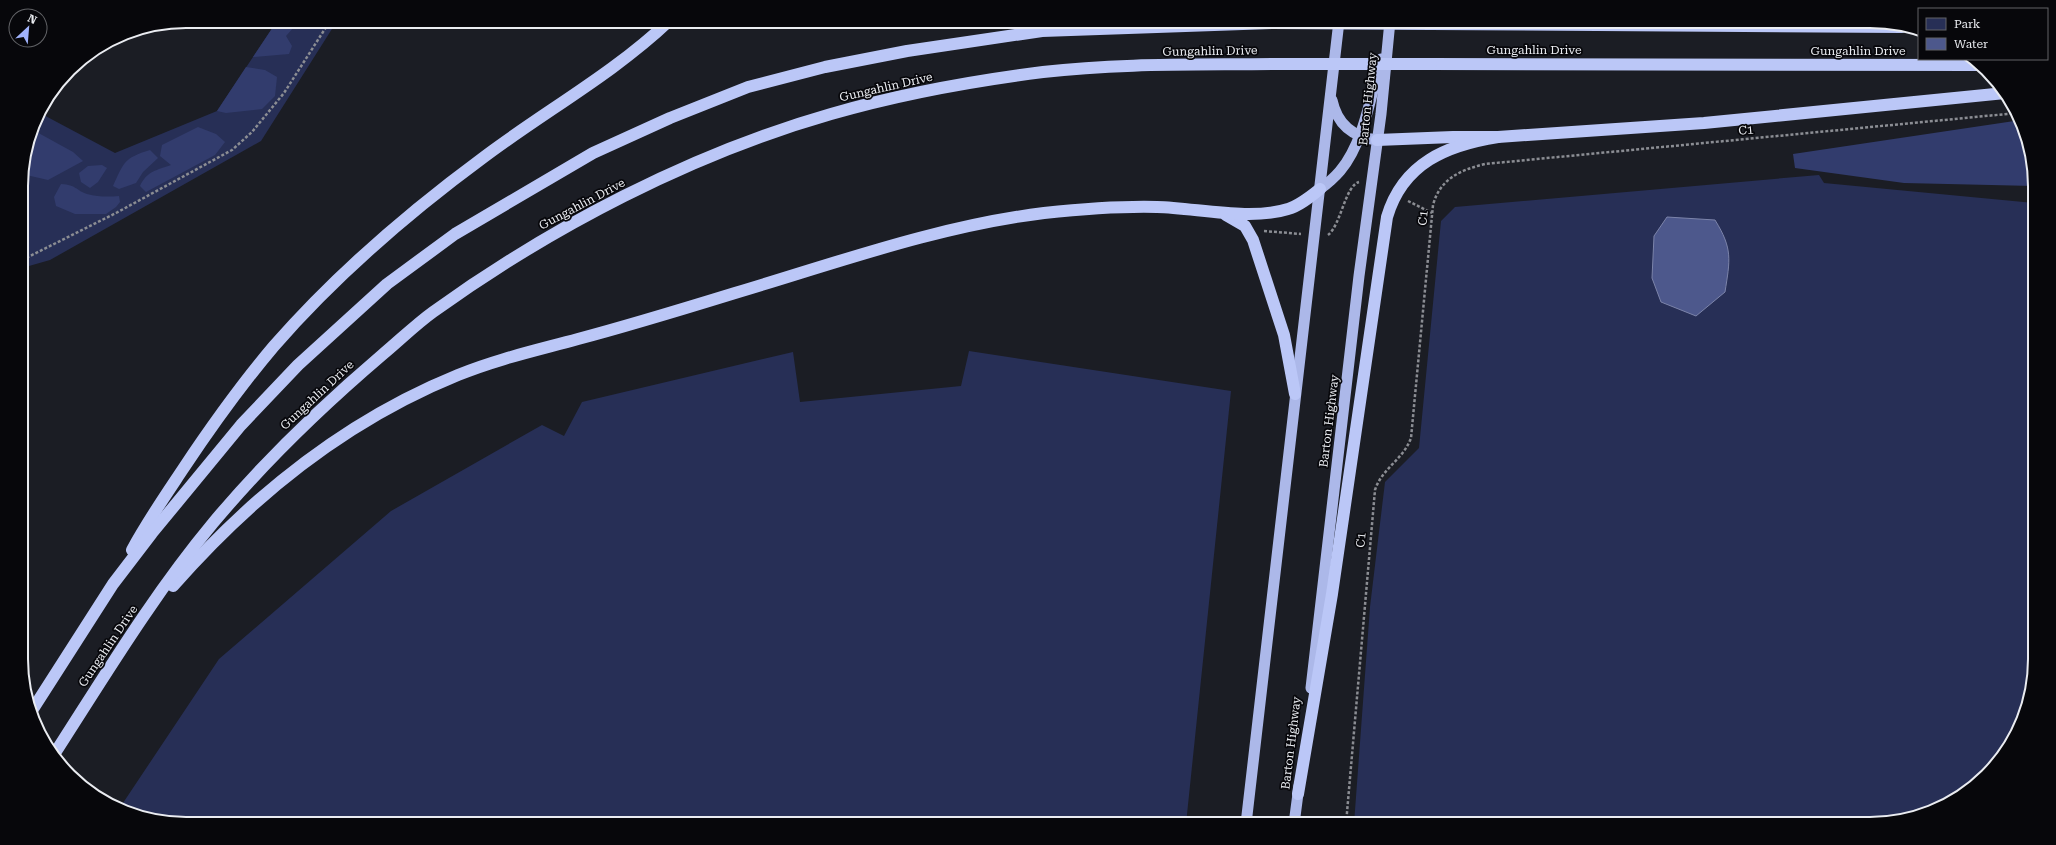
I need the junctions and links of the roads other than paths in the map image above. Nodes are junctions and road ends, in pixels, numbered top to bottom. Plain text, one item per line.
1 (660, 28) edge
2 (1145, 28) edge
3 (1338, 28) edge
4 (1388, 28) edge
5 (1389, 28) edge
6 (1971, 65) edge
7 (1330, 94) junction
8 (1998, 94) edge
9 (1359, 136) junction
10 (1498, 137) junction
11 (1377, 140) junction
12 (1320, 189) junction
13 (1203, 210) junction
14 (1295, 394) junction
15 (113, 584) junction
16 (139, 626) junction
17 (35, 706) edge
18 (57, 750) edge
19 (1298, 794) junction
20 (1247, 817) edge
21 (1295, 817) edge

1 - 15 highway
2 - 15 highway, Gungahlin Drive
3 - 7 highway
4 - 9 highway
5 - 11 highway, Barton Highway
6 - 16 highway, Gungahlin Drive, bridge
7 - 9 highway
7 - 12 highway
8 - 10 highway
9 - 11 highway
9 - 12 highway
10 - 11 highway
10 - 19 highway
11 - 19 highway, Barton Highway
12 - 13 highway
12 - 14 highway
13 - 14 highway
13 - 16 highway
14 - 20 highway
15 - 17 highway, Gungahlin Drive
16 - 18 highway, Gungahlin Drive
19 - 21 highway, Barton Highway

